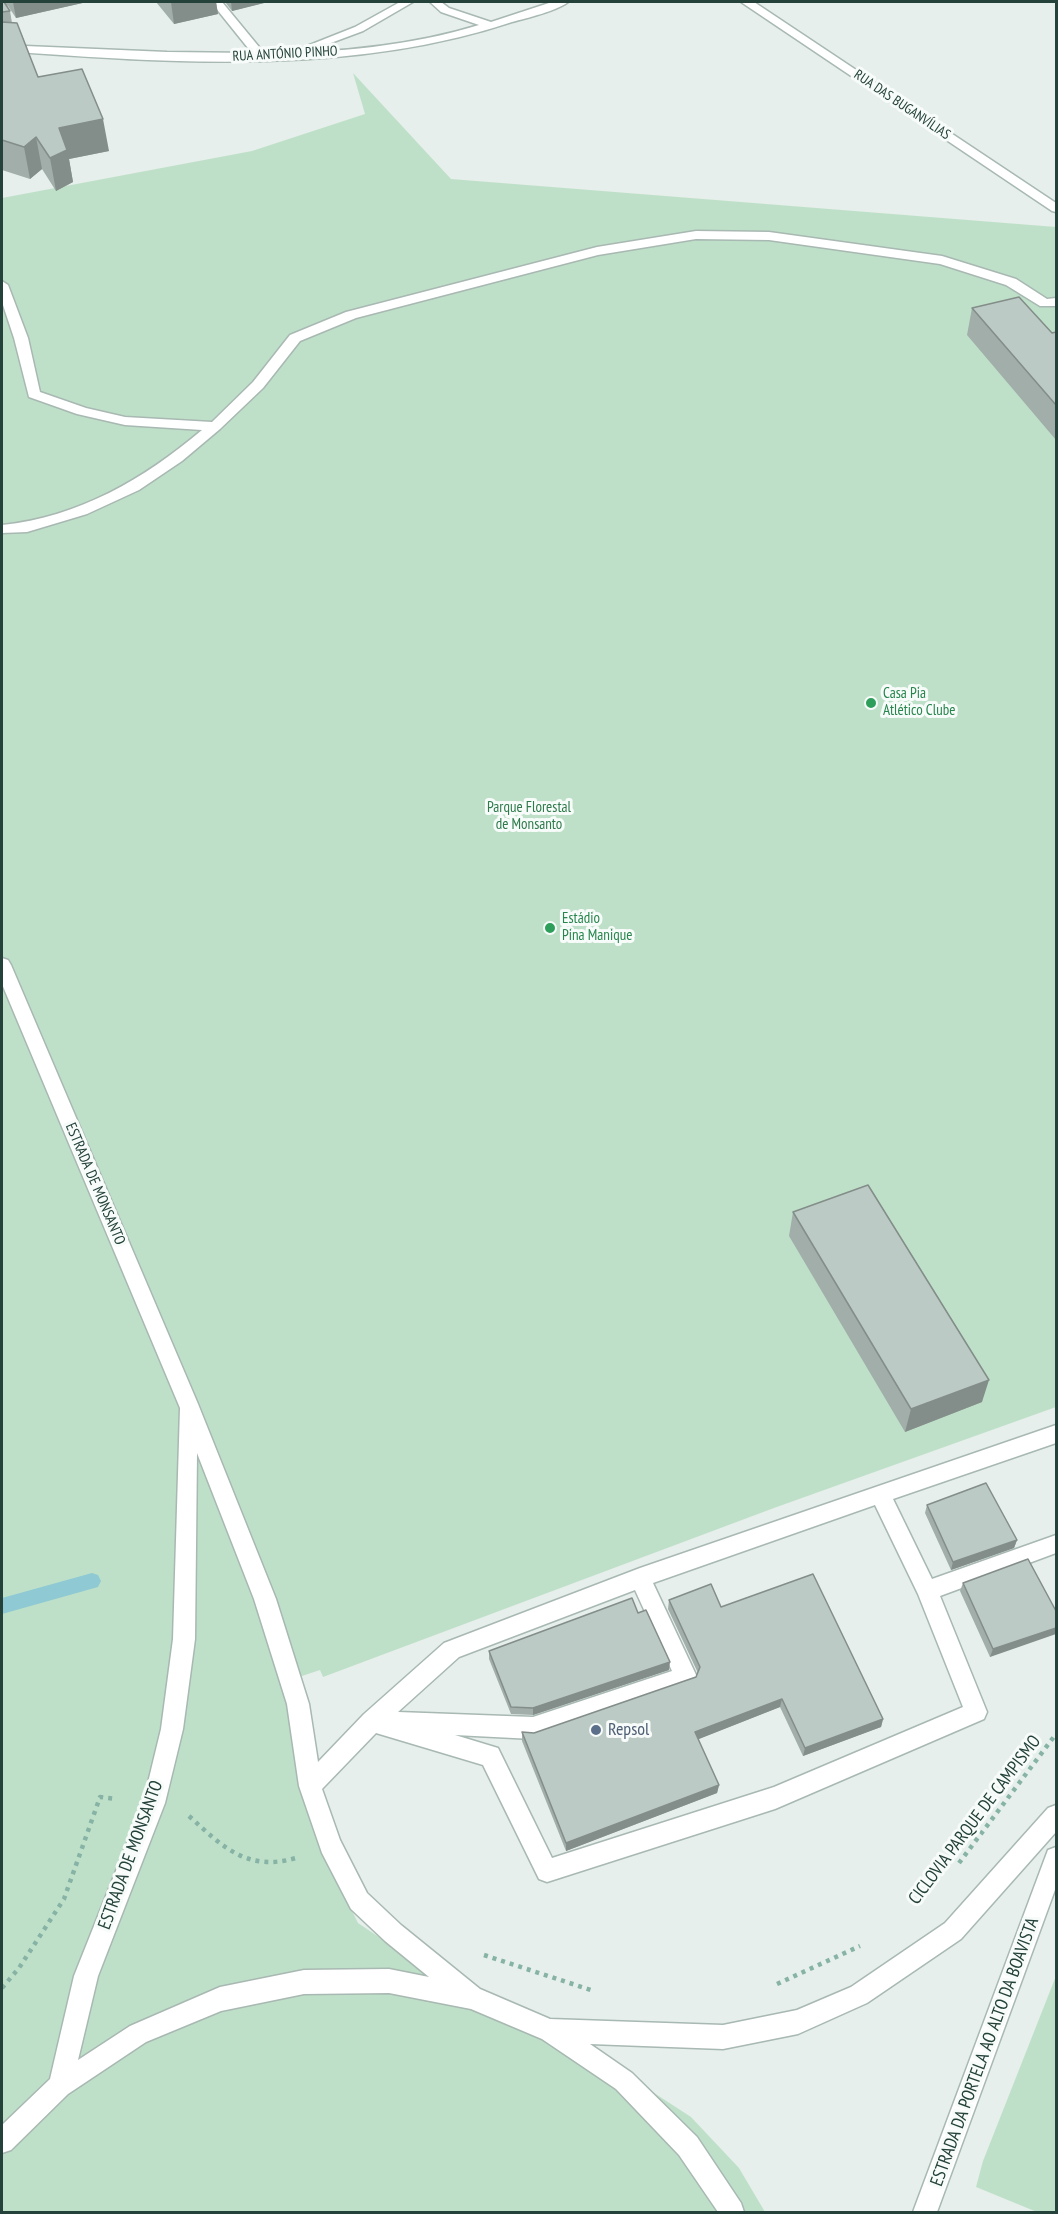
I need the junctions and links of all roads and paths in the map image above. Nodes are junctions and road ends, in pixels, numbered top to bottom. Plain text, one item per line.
1 (216, 2) edge
2 (406, 2) edge
3 (435, 2) edge
4 (562, 2) edge
5 (747, 2) edge
6 (492, 26) junction
7 (17, 33) edge
8 (2, 48) edge
9 (28, 49) junction
10 (288, 56) junction
11 (261, 57) junction
12 (1056, 208) edge
13 (2, 285) edge
14 (1056, 302) edge
15 (215, 426) junction
16 (2, 529) edge
17 (2, 965) edge
18 (188, 1404) junction
19 (1056, 1434) edge
20 (880, 1494) junction
21 (1056, 1544) edge
22 (640, 1578) junction
23 (927, 1591) junction
24 (372, 1720) junction
25 (1056, 1734) edge
26 (310, 1786) junction
27 (1056, 1816) edge
28 (1056, 1858) edge
29 (952, 1872) dead end
30 (865, 1943) dead end
31 (479, 1953) dead end
32 (771, 1987) dead end
33 (600, 1993) dead end
34 (472, 1997) junction
35 (550, 2031) junction
36 (60, 2086) junction
37 (2, 2141) edge
38 (732, 2212) edge
39 (925, 2212) edge

1 - 11 street
2 - 10 street
3 - 6 street
4 - 6 street, RUA ANTÓNIO PINHO
5 - 12 street, RUA DAS BUGANVÍLIAS
6 - 10 street, RUA ANTÓNIO PINHO
7 - 9 street
8 - 9 street, RUA ANTÓNIO PINHO
9 - 11 street, RUA ANTÓNIO PINHO
10 - 11 street, RUA ANTÓNIO PINHO
13 - 15 street
14 - 15 street
15 - 16 street
17 - 18 street, ESTRADA DE MONSANTO
18 - 26 street, ESTRADA DE MONSANTO
18 - 36 street, ESTRADA DE MONSANTO
19 - 20 street
20 - 22 street
20 - 23 street
21 - 23 street
22 - 24 street
22 - 24 street
23 - 24 street
24 - 26 street
25 - 29 path, CICLOVIA PARQUE DE CAMPISMO
26 - 34 street, ESTRADA DE MONSANTO
27 - 35 street
28 - 39 street, ESTRADA DA PORTELA AO ALTO DA BOAVISTA
30 - 32 path
31 - 33 path
34 - 35 street
34 - 36 street
35 - 38 street
36 - 37 street

